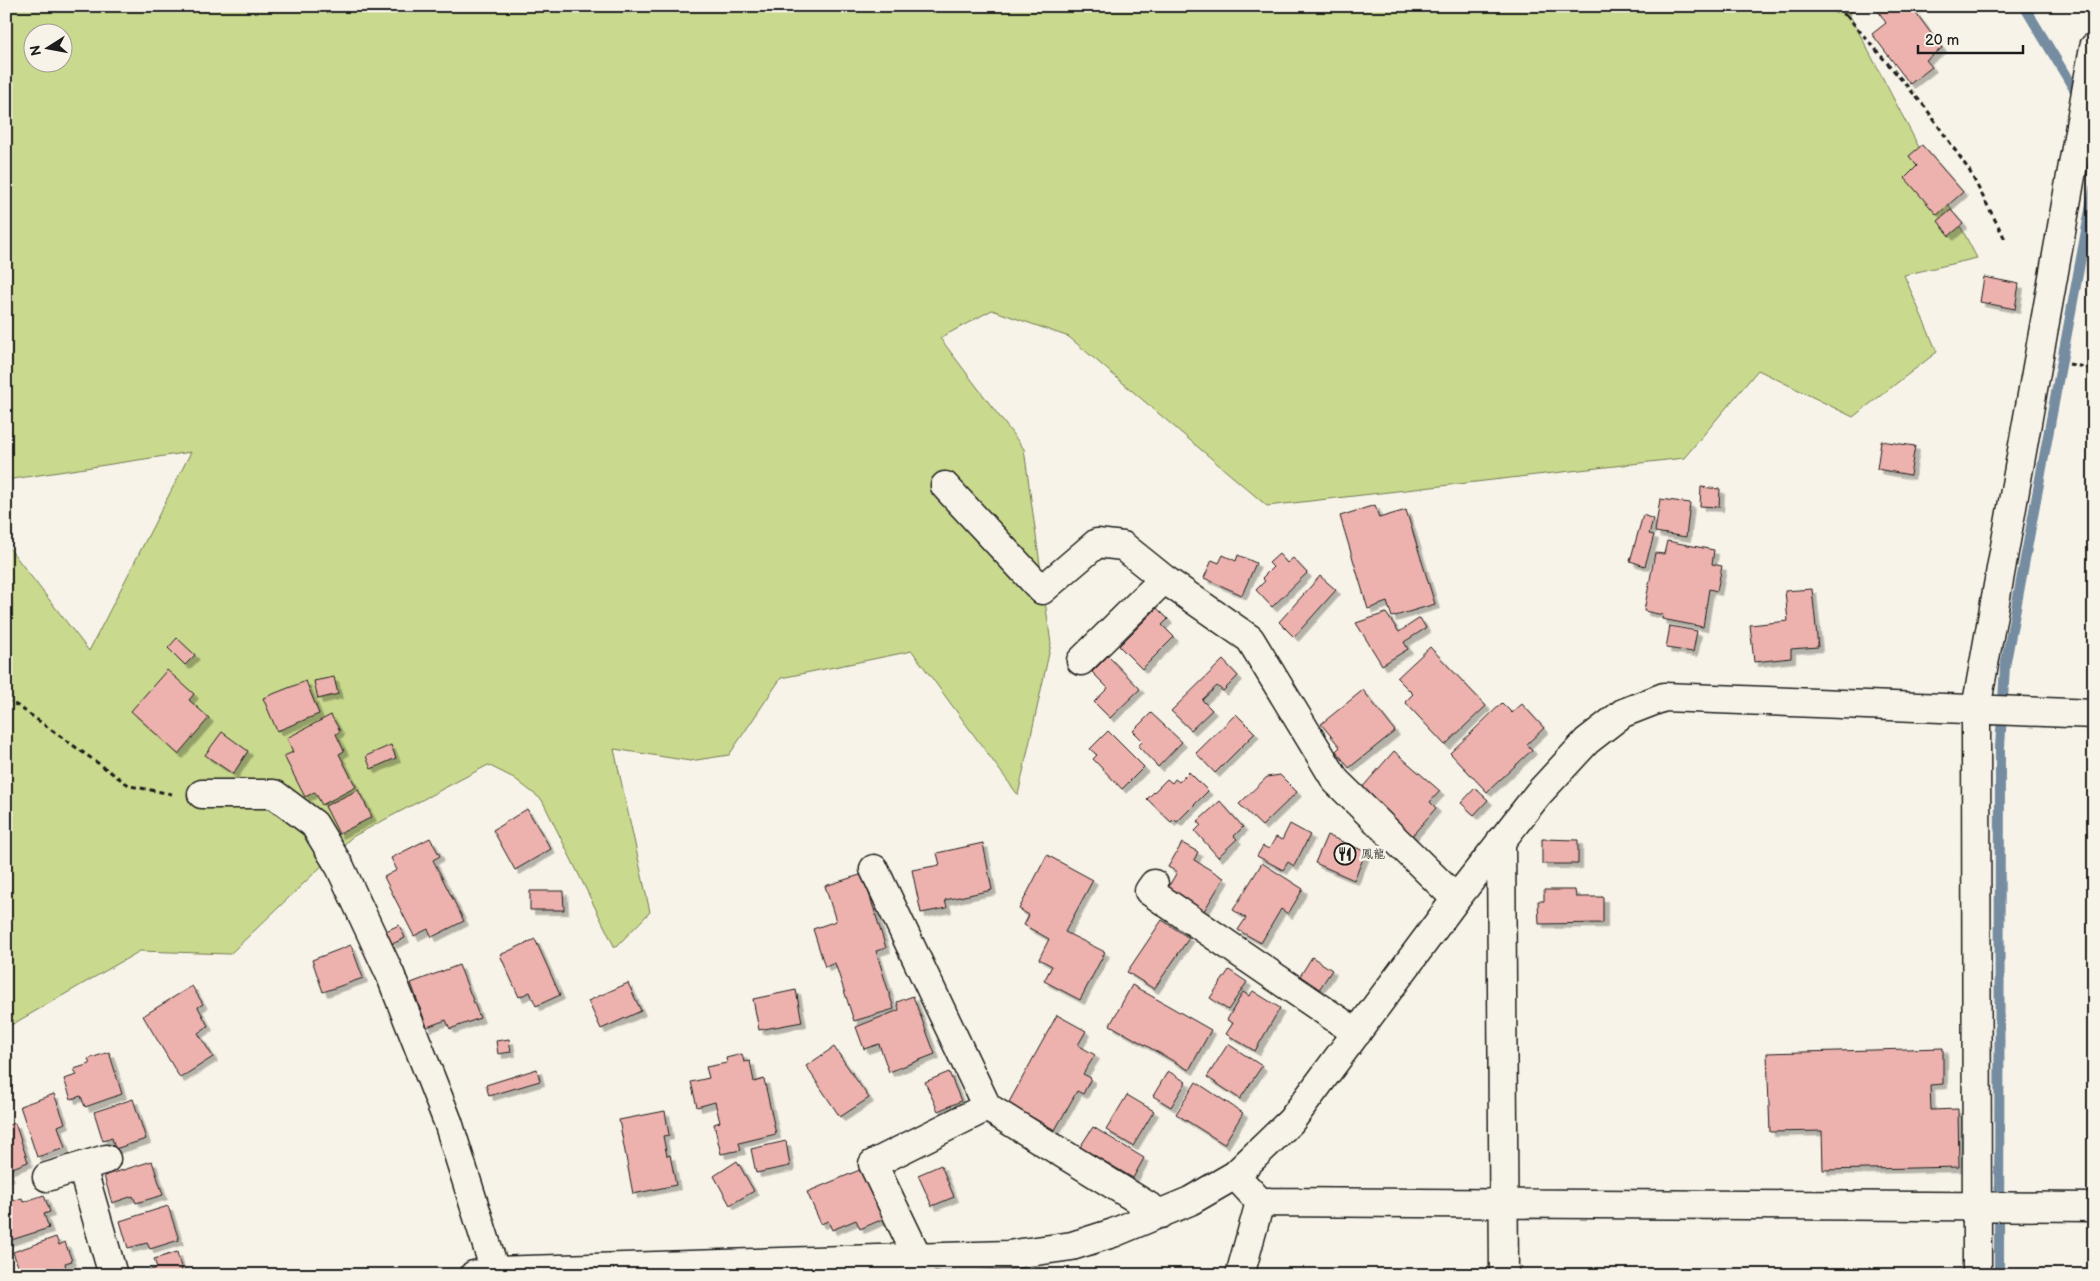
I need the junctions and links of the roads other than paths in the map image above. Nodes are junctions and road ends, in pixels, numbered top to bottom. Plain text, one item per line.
1 (2094, 47) edge
2 (2090, 88) edge
3 (945, 486) dead end
4 (1164, 579) junction
5 (1081, 661) dead end
6 (1976, 709) junction
7 (2094, 714) edge
8 (202, 794) road end
9 (1502, 840) junction
10 (874, 869) dead end
11 (1154, 884) dead end
12 (1456, 898) junction
13 (1357, 1033) junction
14 (987, 1107) junction
15 (1235, 1175) junction
16 (47, 1177) dead end
17 (1260, 1202) junction
18 (1503, 1202) junction
19 (1976, 1206) junction
20 (2094, 1207) edge
21 (1161, 1214) junction
22 (918, 1258) junction
23 (484, 1273) edge
24 (113, 1275) edge
25 (1240, 1275) edge
26 (1504, 1275) edge
27 (1977, 1275) edge

1 - 2 street
2 - 6 street
3 - 4 street
4 - 5 street
4 - 12 street
6 - 7 street
6 - 9 street
6 - 19 street
8 - 23 street
9 - 12 street
9 - 18 street
10 - 14 street
11 - 13 street
12 - 13 street
13 - 15 street
14 - 21 street
14 - 22 street
15 - 17 street
15 - 21 street
16 - 24 street
17 - 18 street
17 - 25 street
18 - 19 street
18 - 26 street
19 - 20 street
19 - 27 street
21 - 22 street
22 - 23 street

